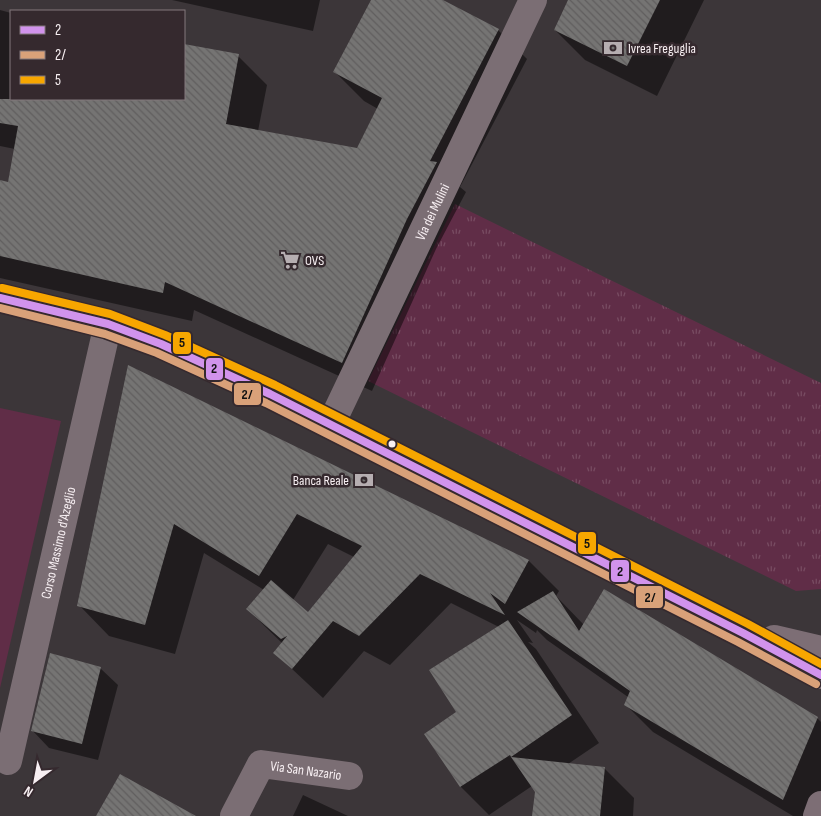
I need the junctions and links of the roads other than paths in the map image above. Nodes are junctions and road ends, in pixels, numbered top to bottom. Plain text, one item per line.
1 (533, 0) edge
2 (0, 298) edge
3 (108, 324) junction
4 (331, 424) junction
5 (743, 633) junction
6 (821, 650) edge
7 (821, 675) edge
8 (8, 761) dead end
9 (349, 776) dead end
10 (821, 805) edge
11 (234, 816) edge
12 (817, 816) edge

1 - 4 street, Via dei Mulini
2 - 3 main road
3 - 4 main road
3 - 8 street, Corso Massimo d'Azeglio
4 - 5 main road
5 - 6 main road
5 - 7 main road
9 - 11 street, Via San Nazario
10 - 12 main road

